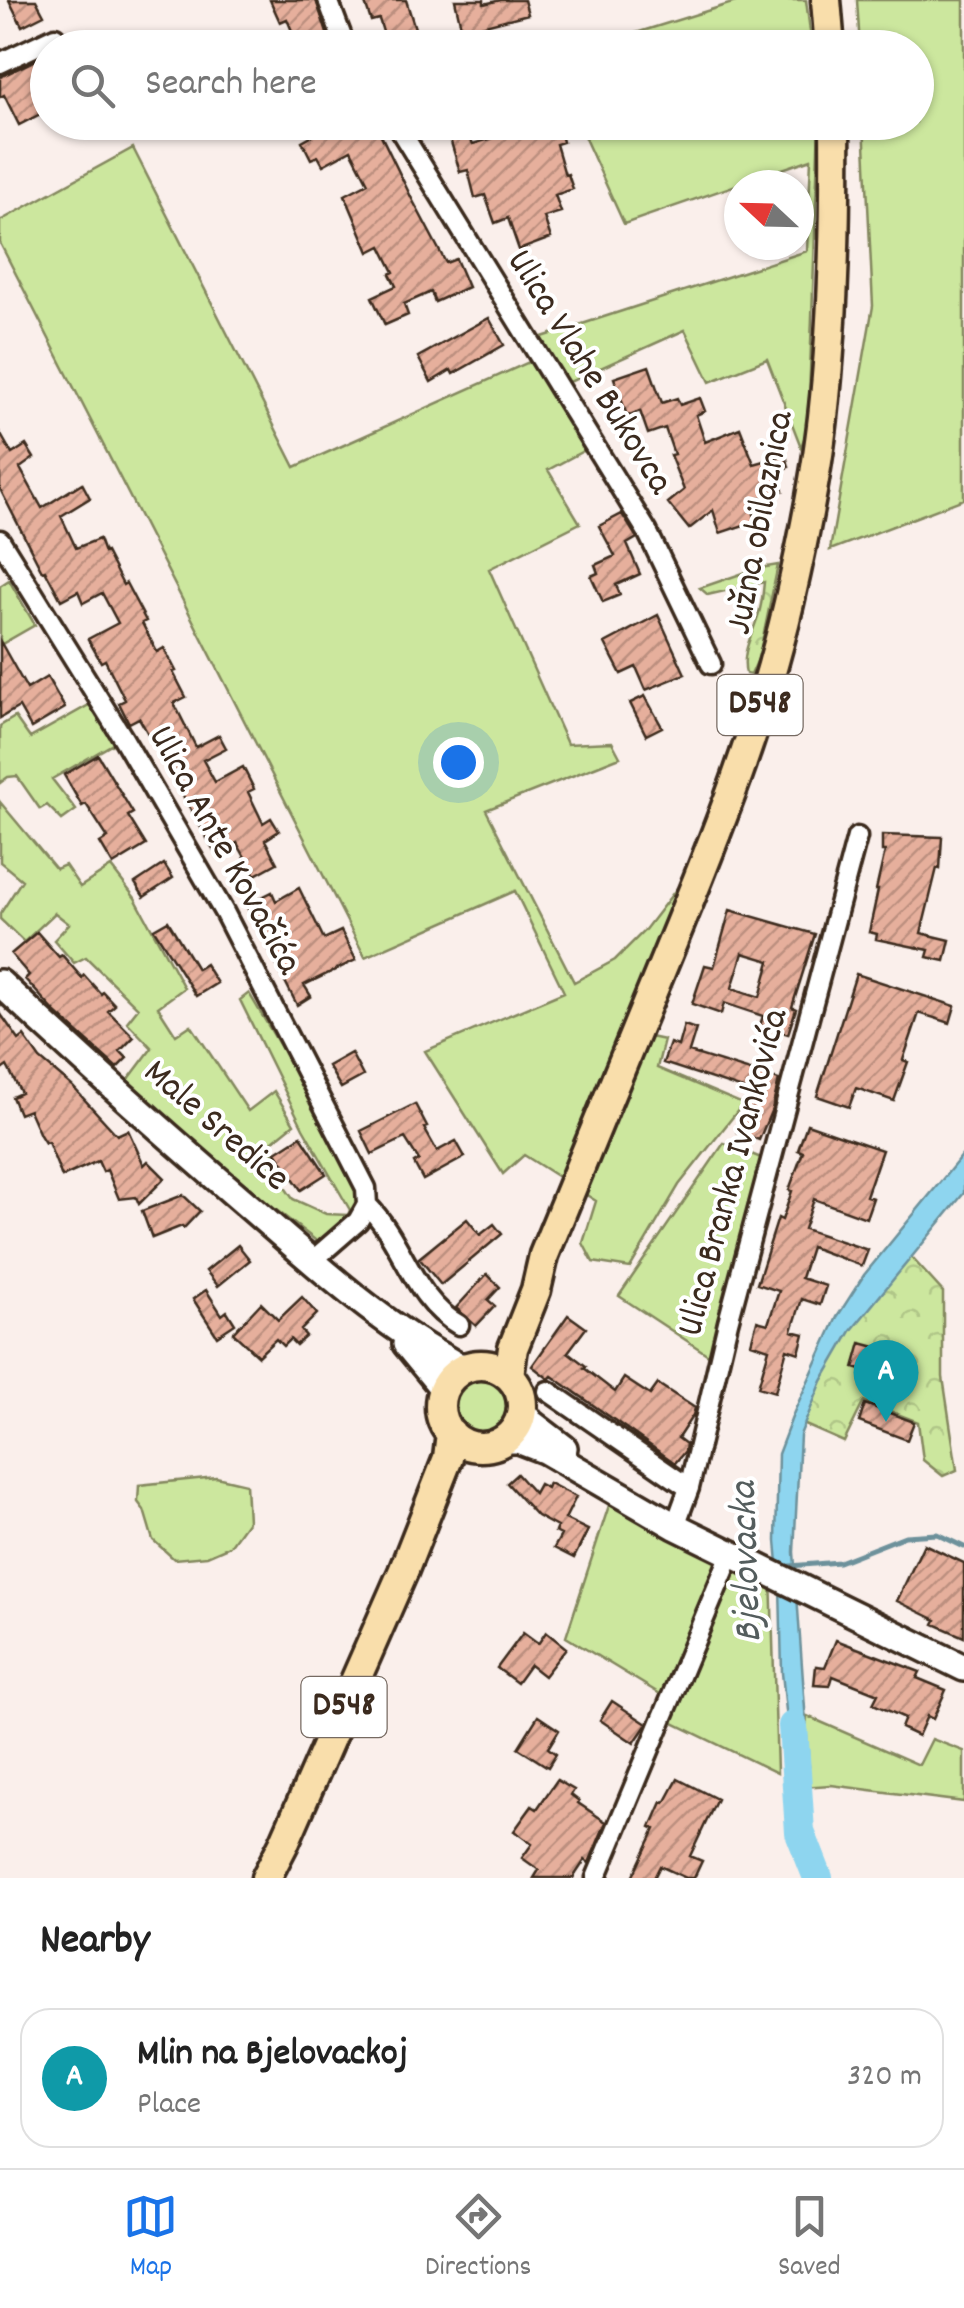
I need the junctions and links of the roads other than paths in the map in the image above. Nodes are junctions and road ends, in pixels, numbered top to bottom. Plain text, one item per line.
1 (328, 0) edge
2 (826, 0) edge
3 (339, 30) edge
4 (828, 30) edge
5 (30, 49) edge
6 (0, 64) edge
7 (406, 140) edge
8 (835, 140) edge
9 (0, 540) edge
10 (710, 664) dead end
11 (857, 837) dead end
12 (0, 983) edge
13 (367, 1206) junction
14 (544, 1255) junction
15 (312, 1261) junction
16 (386, 1321) junction
17 (459, 1325) dead end
18 (472, 1366) junction
19 (509, 1375) junction
20 (548, 1392) dead end
21 (442, 1394) junction
22 (522, 1408) junction
23 (451, 1433) junction
24 (493, 1443) junction
25 (689, 1488) junction
26 (614, 1490) junction
27 (676, 1526) junction
28 (731, 1554) junction
29 (403, 1572) junction
30 (964, 1668) edge
31 (266, 1878) edge
32 (596, 1878) edge

1 - 3 street
2 - 4 main road
5 - 6 street
7 - 10 street, Ulica Vlahe Bukovca
8 - 14 main road, Južna obilaznica / D548
9 - 13 street, Ulica Ante Kovačića
11 - 25 street, Ulica Branka Ivankovića
12 - 15 street, Male Sredice
13 - 15 street
13 - 17 street, Ulica Ante Kovačića
14 - 18 main road, Južna obilaznica / D548
14 - 19 main road, Južna obilaznica / D548
15 - 16 street, Male Sredice
16 - 18 street, Male Sredice
16 - 21 street, Male Sredice
18 - 19 main road
18 - 21 main road, D548
19 - 22 main road
20 - 25 street
21 - 23 main road, D548
22 - 24 main road, D548
22 - 26 street
23 - 24 main road
23 - 29 main road, D548
24 - 26 street
24 - 29 main road, D548
25 - 27 street, Ulica Branka Ivankovića
26 - 27 street
27 - 28 street
28 - 30 street
28 - 32 street
29 - 31 main road, D548

